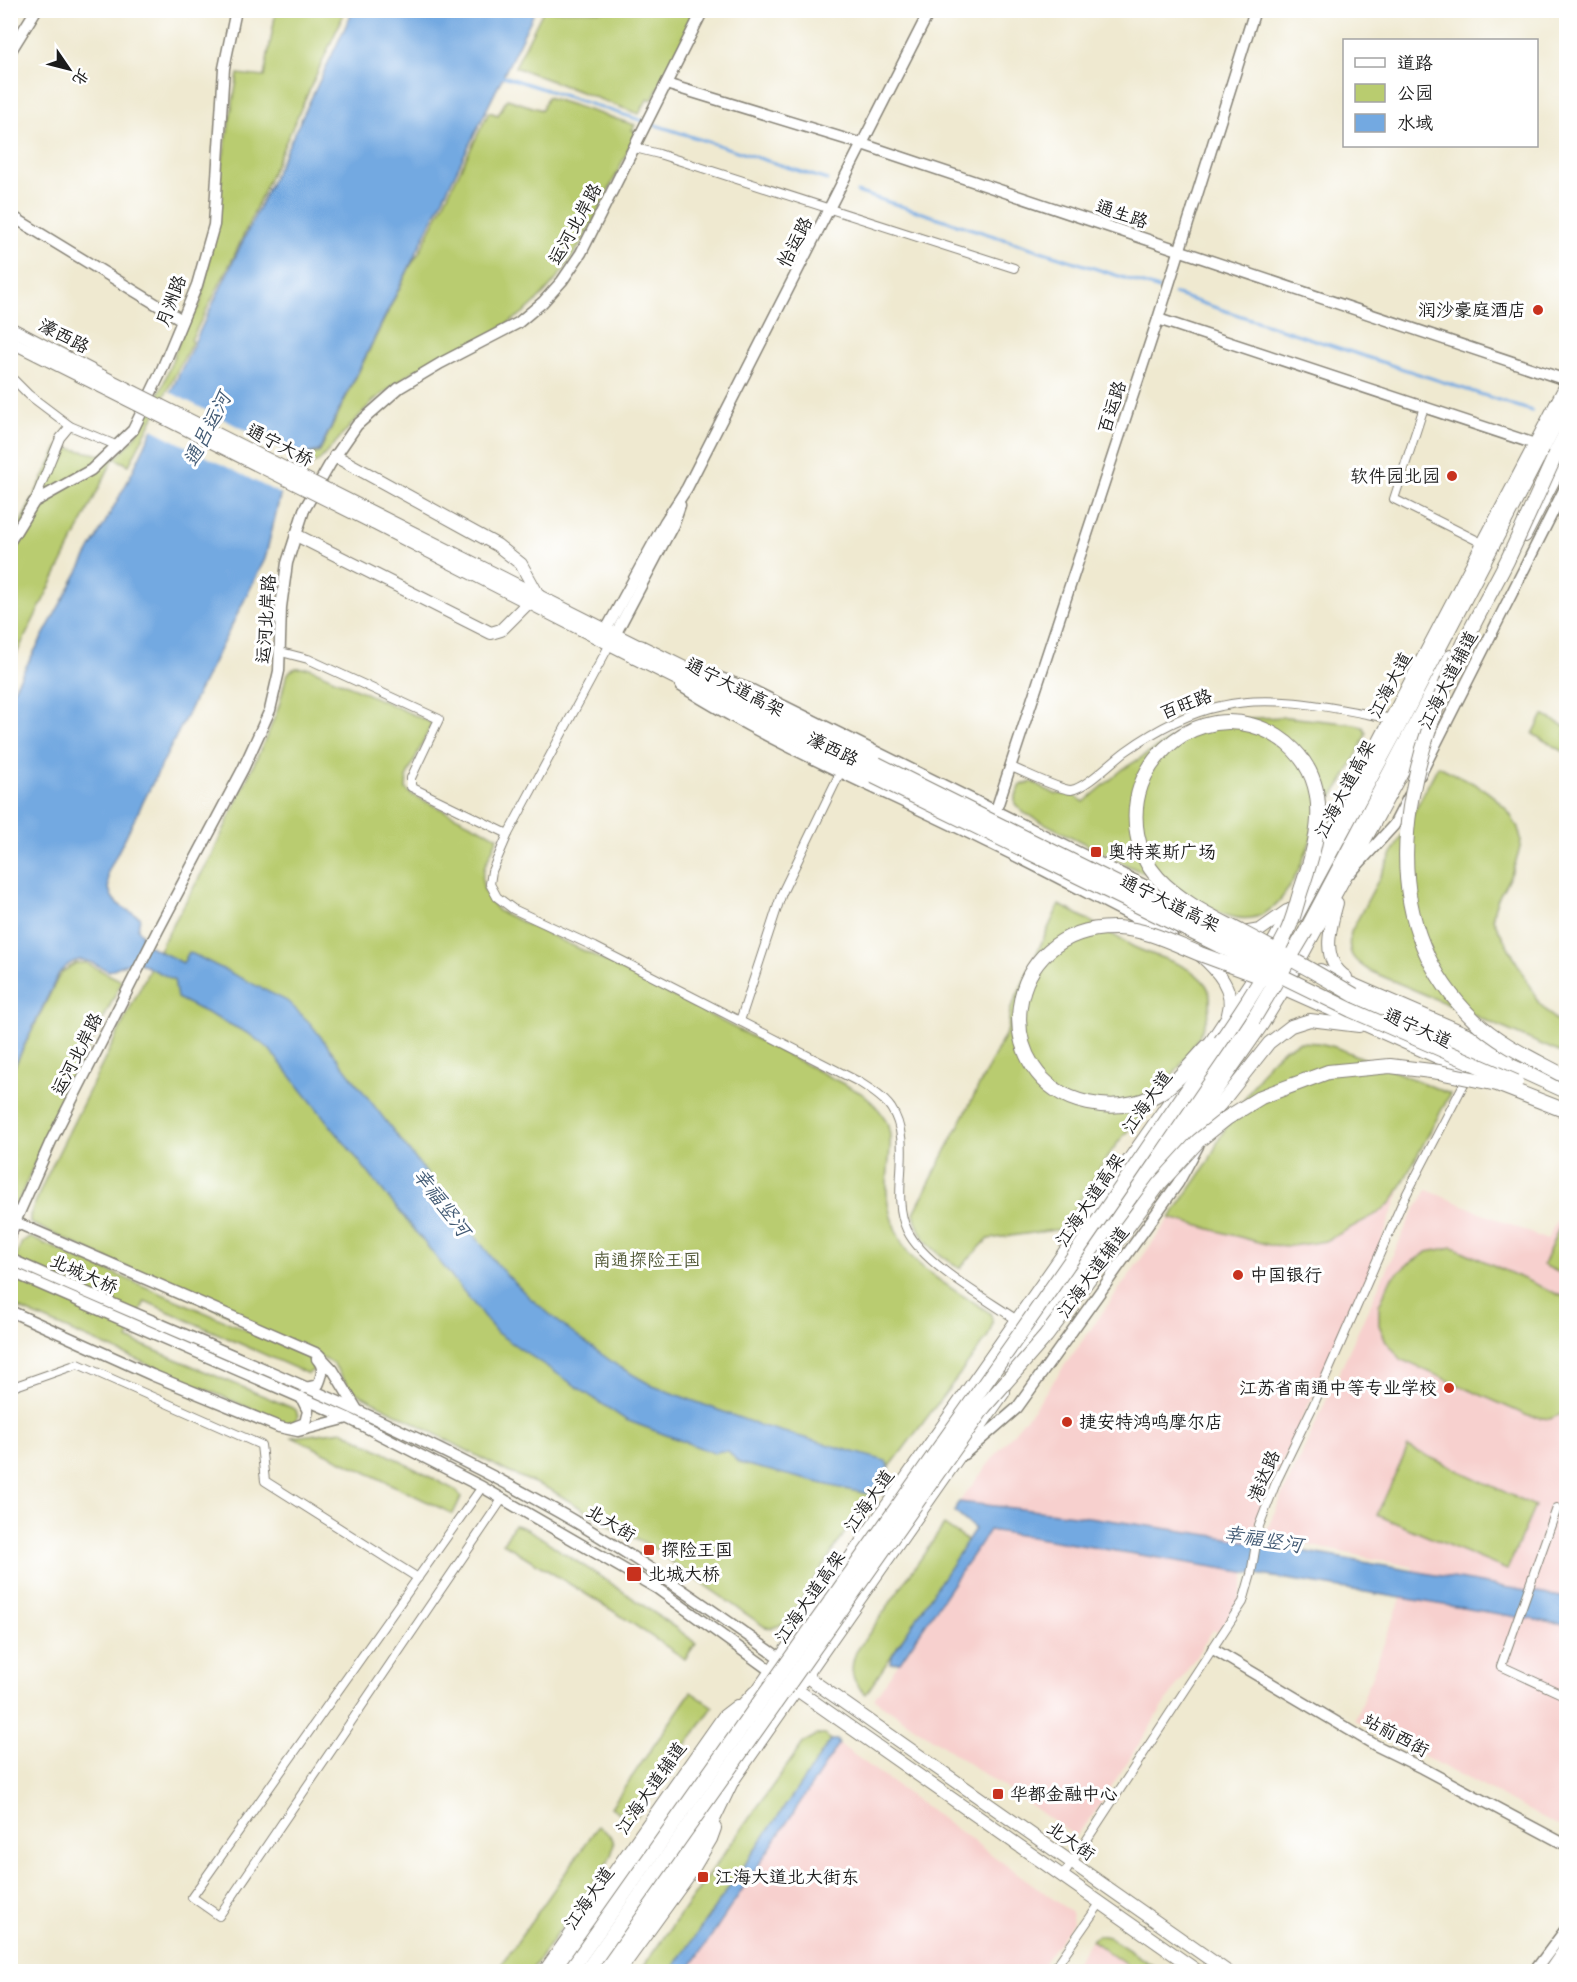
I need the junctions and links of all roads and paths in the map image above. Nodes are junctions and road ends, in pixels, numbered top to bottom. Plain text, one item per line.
1 (36, 10) edge
2 (236, 10) edge
3 (704, 10) edge
4 (930, 10) edge
5 (1255, 10) edge
6 (10, 52) edge
7 (666, 84) junction
8 (636, 143) junction
9 (862, 144) junction
10 (830, 210) junction
11 (10, 215) edge
12 (1180, 251) junction
13 (1014, 268) dead end
14 (1158, 319) junction
15 (182, 320) junction
16 (10, 328) edge
17 (10, 341) edge
18 (10, 376) edge
19 (100, 380) junction
20 (1566, 380) edge
21 (1566, 385) edge
22 (1566, 403) edge
23 (1424, 407) junction
24 (70, 426) junction
25 (1566, 433) edge
26 (1535, 444) junction
27 (118, 446) junction
28 (1561, 455) edge
29 (335, 456) junction
30 (1566, 486) edge
31 (34, 502) junction
32 (376, 519) joint
33 (296, 535) junction
34 (10, 541) edge
35 (1484, 544) junction
36 (533, 599) junction
37 (610, 636) junction
38 (281, 652) junction
39 (638, 652) junction
40 (1393, 719) junction
41 (1011, 767) junction
42 (875, 770) junction
43 (840, 773) junction
44 (995, 813) junction
45 (508, 834) junction
46 (1345, 878) junction
47 (1294, 904) junction
48 (1243, 933) junction
49 (1287, 933) junction
50 (1185, 943) junction
51 (1270, 947) junction
52 (1300, 960) junction
53 (1255, 975) junction
54 (1284, 989) junction
55 (1359, 992) junction
56 (1244, 1006) junction
57 (1351, 1010) junction
58 (740, 1021) junction
59 (1226, 1021) junction
60 (1392, 1036) junction
61 (1471, 1072) junction
62 (1566, 1077) edge
63 (1224, 1079) junction
64 (1566, 1090) edge
65 (1566, 1104) edge
66 (1220, 1105) junction
67 (1566, 1111) edge
68 (1566, 1116) edge
69 (1166, 1162) junction
70 (15, 1222) junction
71 (10, 1237) edge
72 (10, 1259) edge
73 (10, 1270) edge
74 (10, 1311) edge
75 (1017, 1320) junction
76 (141, 1323) junction
77 (306, 1348) junction
78 (10, 1388) edge
79 (303, 1393) junction
80 (984, 1407) junction
81 (356, 1409) junction
82 (348, 1418) junction
83 (289, 1429) junction
84 (955, 1461) junction
85 (482, 1487) junction
86 (503, 1498) junction
87 (1557, 1508) dead end
88 (418, 1578) junction
89 (1213, 1649) junction
90 (780, 1658) junction
91 (771, 1671) junction
92 (806, 1676) junction
93 (796, 1690) junction
94 (755, 1693) junction
95 (1566, 1696) edge
96 (731, 1782) junction
97 (708, 1837) junction
98 (1566, 1845) edge
99 (1072, 1864) junction
100 (1063, 1876) junction
101 (1101, 1902) junction
102 (1566, 1929) edge
103 (1566, 1946) edge
104 (544, 1971) edge
105 (553, 1971) edge
106 (559, 1971) edge
107 (569, 1971) edge
108 (586, 1971) edge
109 (598, 1971) edge
110 (608, 1971) edge
111 (620, 1971) edge
112 (1052, 1971) edge
113 (1199, 1971) edge
114 (1228, 1971) edge
115 (1534, 1971) edge
116 (1548, 1971) edge

1 - 6 street
2 - 15 street, 月洲路
3 - 7 street, 运河北岸路
4 - 9 street, 怡运路
5 - 12 street, 百运路
7 - 8 street, 运河北岸路
7 - 9 street, 通生路
8 - 10 street
8 - 29 street, 运河北岸路
9 - 10 street, 怡运路
9 - 12 street, 通生路
10 - 13 street
10 - 37 street, 怡运路
11 - 15 street
12 - 14 street, 百运路
12 - 20 street, 通生路
14 - 23 street
14 - 41 street, 百运路
15 - 27 street, 月洲路
16 - 19 main road, 濠西路
17 - 19 main road, 濠西路
18 - 24 street
19 - 32 main road, 通宁大桥, bridge
21 - 26 main road, 江海大道
22 - 49 highway, 江海大道高架, bridge
23 - 26 street
23 - 35 street
24 - 27 street
24 - 31 street
25 - 28 highway, 江海大道高架
26 - 35 main road, 江海大道
27 - 31 street, 月洲路
28 - 46 main road
28 - 62 highway, bridge
28 - 80 highway, 江海大道高架, bridge
29 - 33 street, 运河北岸路
29 - 36 main road
30 - 46 street, 江海大道辅道
31 - 34 street, 月洲路
32 - 36 main road, 濠西路
33 - 36 main road
33 - 38 street, 运河北岸路
35 - 40 main road, 江海大道
36 - 37 main road, 濠西路
37 - 39 main road, 濠西路
37 - 45 street
38 - 45 street
38 - 70 street, 运河北岸路
39 - 42 highway, 通宁大道高架
39 - 43 street, 濠西路
39 - 44 street, 濠西路
40 - 41 street, 百旺路
40 - 47 main road, 江海大道
41 - 44 street, 百运路
42 - 55 highway, 通宁大道高架, bridge
42 - 57 highway, 通宁大道高架, bridge
43 - 50 street, 濠西路
43 - 58 street
44 - 48 street, 濠西路
45 - 58 street
46 - 52 main road
46 - 55 main road
47 - 48 main road
47 - 51 main road, 江海大道
48 - 51 street, 濠西路
49 - 55 highway, bridge
49 - 56 highway, 江海大道高架, bridge
50 - 53 street, 濠西路
50 - 59 main road
51 - 52 main road, 通宁大道
51 - 53 main road, 江海大道
52 - 54 main road
52 - 55 main road, 通宁大道
53 - 54 main road, 通宁大道
53 - 59 main road, 江海大道
54 - 60 main road, 通宁大道
54 - 63 main road
55 - 62 main road, 通宁大道
55 - 64 highway, 通宁大道高架
56 - 57 highway, bridge
56 - 107 highway, 江海大道高架, bridge
57 - 65 highway, 通宁大道高架, bridge
58 - 75 street
59 - 75 main road, 江海大道
60 - 61 main road, 通宁大道
60 - 66 main road
61 - 68 main road, 通宁大道
61 - 89 street, 港达路
63 - 66 street, 江海大道辅道
63 - 69 main road
66 - 69 main road
66 - 84 street, 江海大道辅道
67 - 80 highway, bridge
69 - 84 main road
70 - 71 street, 运河北岸路
70 - 77 street
72 - 76 street, 北城大桥
73 - 76 street, 北城大桥
74 - 83 street
75 - 90 main road, 江海大道
76 - 79 street, 北大街
77 - 79 street
77 - 81 street
78 - 88 street
79 - 81 street, 北大街
79 - 82 street, 北大街
79 - 83 street
80 - 108 highway, 江海大道高架, bridge
81 - 90 street, 北大街
82 - 83 street
82 - 85 street, 北大街
84 - 92 main road
85 - 86 street, 北大街
85 - 88 street
86 - 88 street
86 - 91 street, 北大街
87 - 95 street
89 - 98 street, 站前西街
89 - 99 street, 港达路
90 - 91 main road, 江海大道
90 - 92 main road, 北大街
91 - 93 main road, 北大街
91 - 94 main road, 江海大道
92 - 93 main road
92 - 99 main road, 北大街
93 - 96 main road
93 - 100 main road, 北大街
94 - 104 main road, 江海大道辅道
94 - 105 highway
94 - 106 main road, 江海大道
96 - 97 highway
96 - 109 main road
97 - 110 highway
97 - 111 main road
99 - 100 street, 港达路
99 - 114 main road, 北大街
100 - 101 main road, 北大街
101 - 112 street
101 - 113 main road, 北大街
102 - 115 street
103 - 116 street

